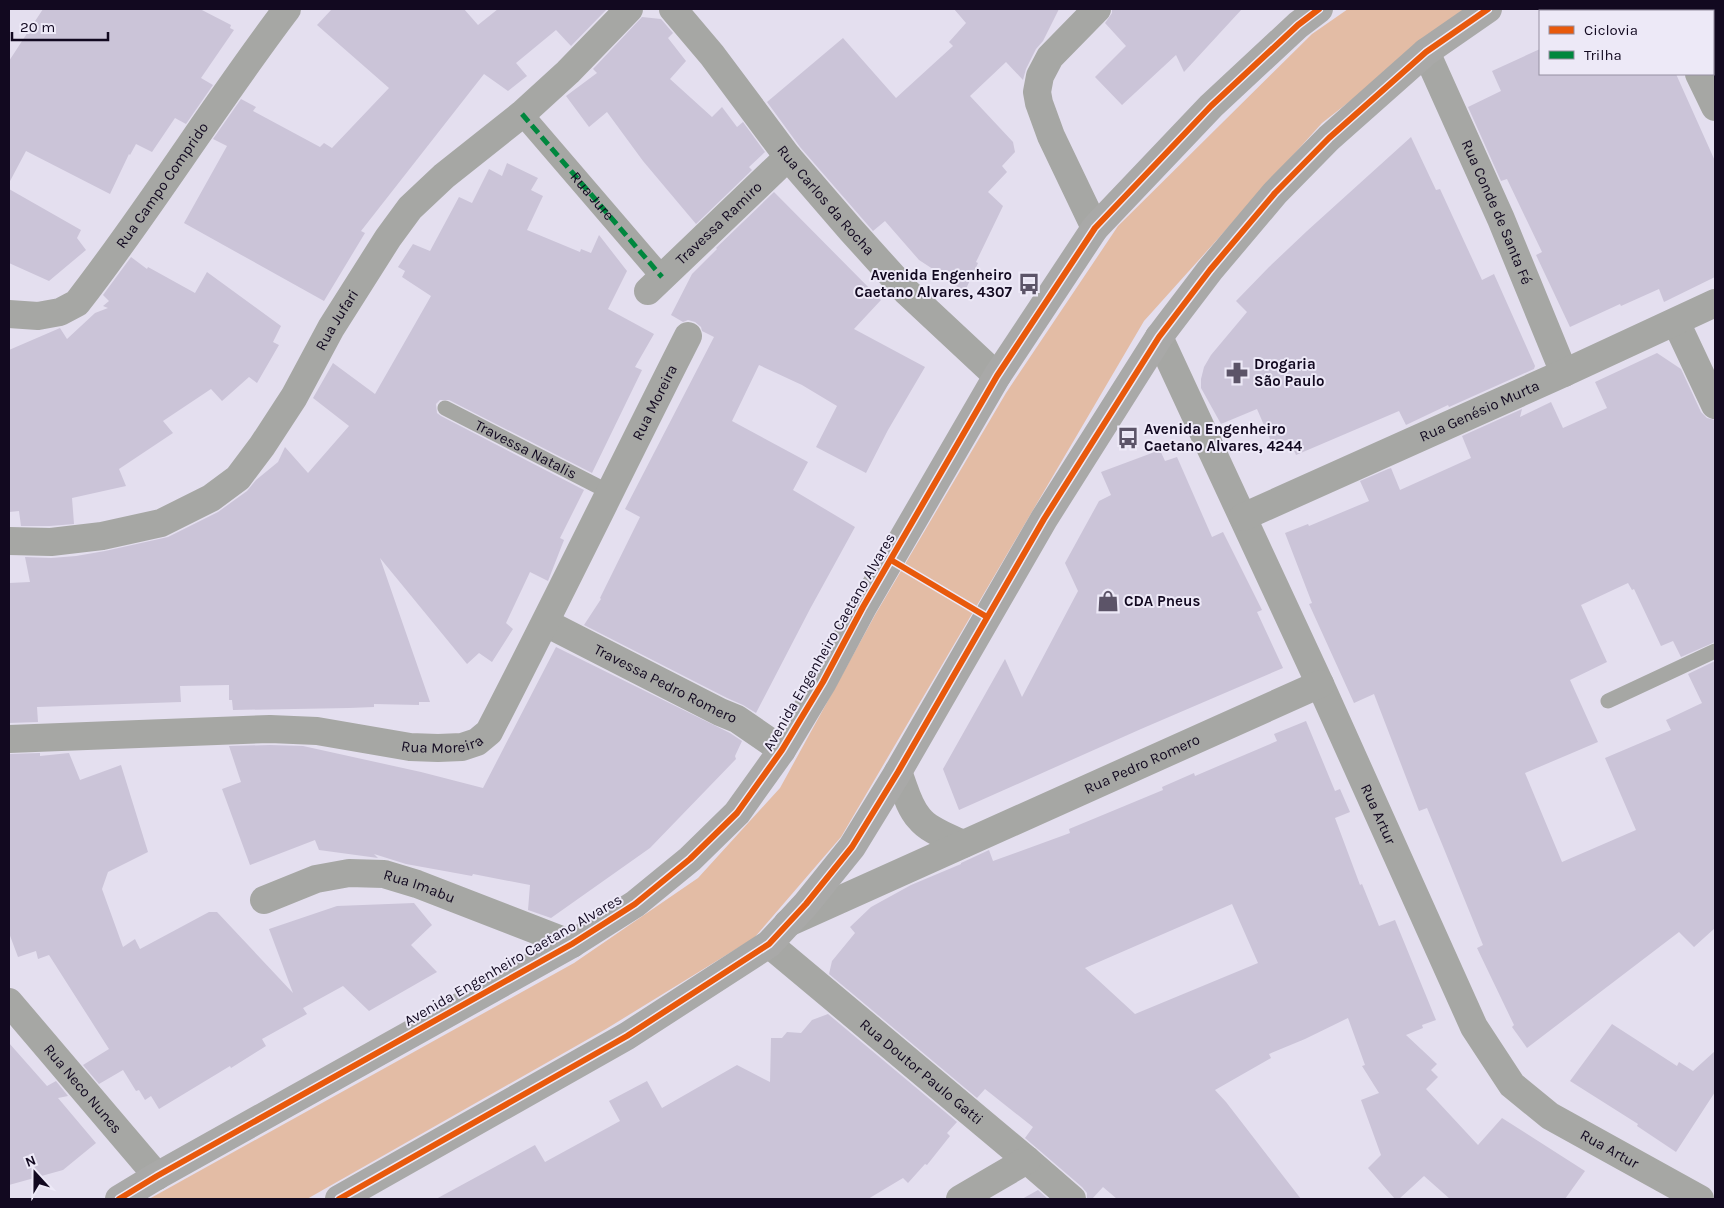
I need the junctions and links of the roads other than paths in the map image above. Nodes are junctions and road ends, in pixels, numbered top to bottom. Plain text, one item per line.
1 (287, 9) edge
2 (629, 9) edge
3 (673, 9) edge
4 (1319, 9) edge
5 (1488, 9) edge
6 (1088, 12) edge
7 (1426, 52) junction
8 (1700, 75) edge
9 (1715, 107) edge
10 (522, 114) junction
11 (788, 157) junction
12 (1095, 228) junction
13 (655, 284) joint
14 (1715, 303) edge
15 (9, 314) edge
16 (1676, 322) junction
17 (688, 336) dead end
18 (1159, 337) junction
19 (1564, 373) junction
20 (997, 376) junction
21 (1715, 405) edge
22 (444, 408) dead end
23 (609, 492) junction
24 (1243, 517) junction
25 (9, 542) edge
26 (546, 624) junction
27 (1715, 651) edge
28 (1320, 684) junction
29 (1608, 701) dead end
30 (9, 739) edge
31 (782, 750) junction
32 (898, 772) junction
33 (963, 844) junction
34 (264, 900) dead end
35 (788, 923) junction
36 (572, 944) junction
37 (769, 944) junction
38 (9, 1002) edge
39 (1027, 1160) junction
40 (157, 1176) junction
41 (120, 1199) edge
42 (338, 1199) edge
43 (960, 1199) edge
44 (1072, 1199) edge
45 (1700, 1199) edge

1 - 15 street, Rua Campo Comprido
2 - 10 street, Rua Jufari
3 - 11 street, Rua Carlos da Rocha
4 - 12 main road, Avenida Engenheiro Caetano Alvares
5 - 7 main road
6 - 12 street
7 - 18 main road
7 - 19 street, Rua Conde de Santa Fé
8 - 9 street
10 - 13 street, Rua Jure
10 - 25 street, Rua Jufari
11 - 13 street, Travessa Ramiro
11 - 20 street, Rua Carlos da Rocha
12 - 20 main road, Avenida Engenheiro Caetano Alvares
14 - 16 street, Rua Genésio Murta
16 - 19 street, Rua Genésio Murta
16 - 21 street
17 - 23 street, Rua Moreira
18 - 24 street, Rua Artur
18 - 32 main road
19 - 24 street, Rua Genésio Murta
20 - 31 main road, Avenida Engenheiro Caetano Alvares
22 - 23 lane, Travessa Natalis
23 - 26 street, Rua Moreira
24 - 28 street, Rua Artur
26 - 30 street, Rua Moreira
26 - 31 street, Travessa Pedro Romero
27 - 29 lane
28 - 33 street, Rua Pedro Romero
28 - 45 street, Rua Artur
31 - 36 main road, Avenida Engenheiro Caetano Alvares
32 - 33 street
32 - 35 main road
33 - 35 street, Rua Pedro Romero
34 - 36 street, Rua Imabu
35 - 37 main road
36 - 40 main road, Avenida Engenheiro Caetano Alvares
37 - 39 street, Rua Doutor Paulo Gatti
37 - 42 main road
38 - 40 street, Rua Neco Nunes
39 - 43 street
39 - 44 street, Rua Doutor Paulo Gatti
40 - 41 main road, Avenida Engenheiro Caetano Alvares

